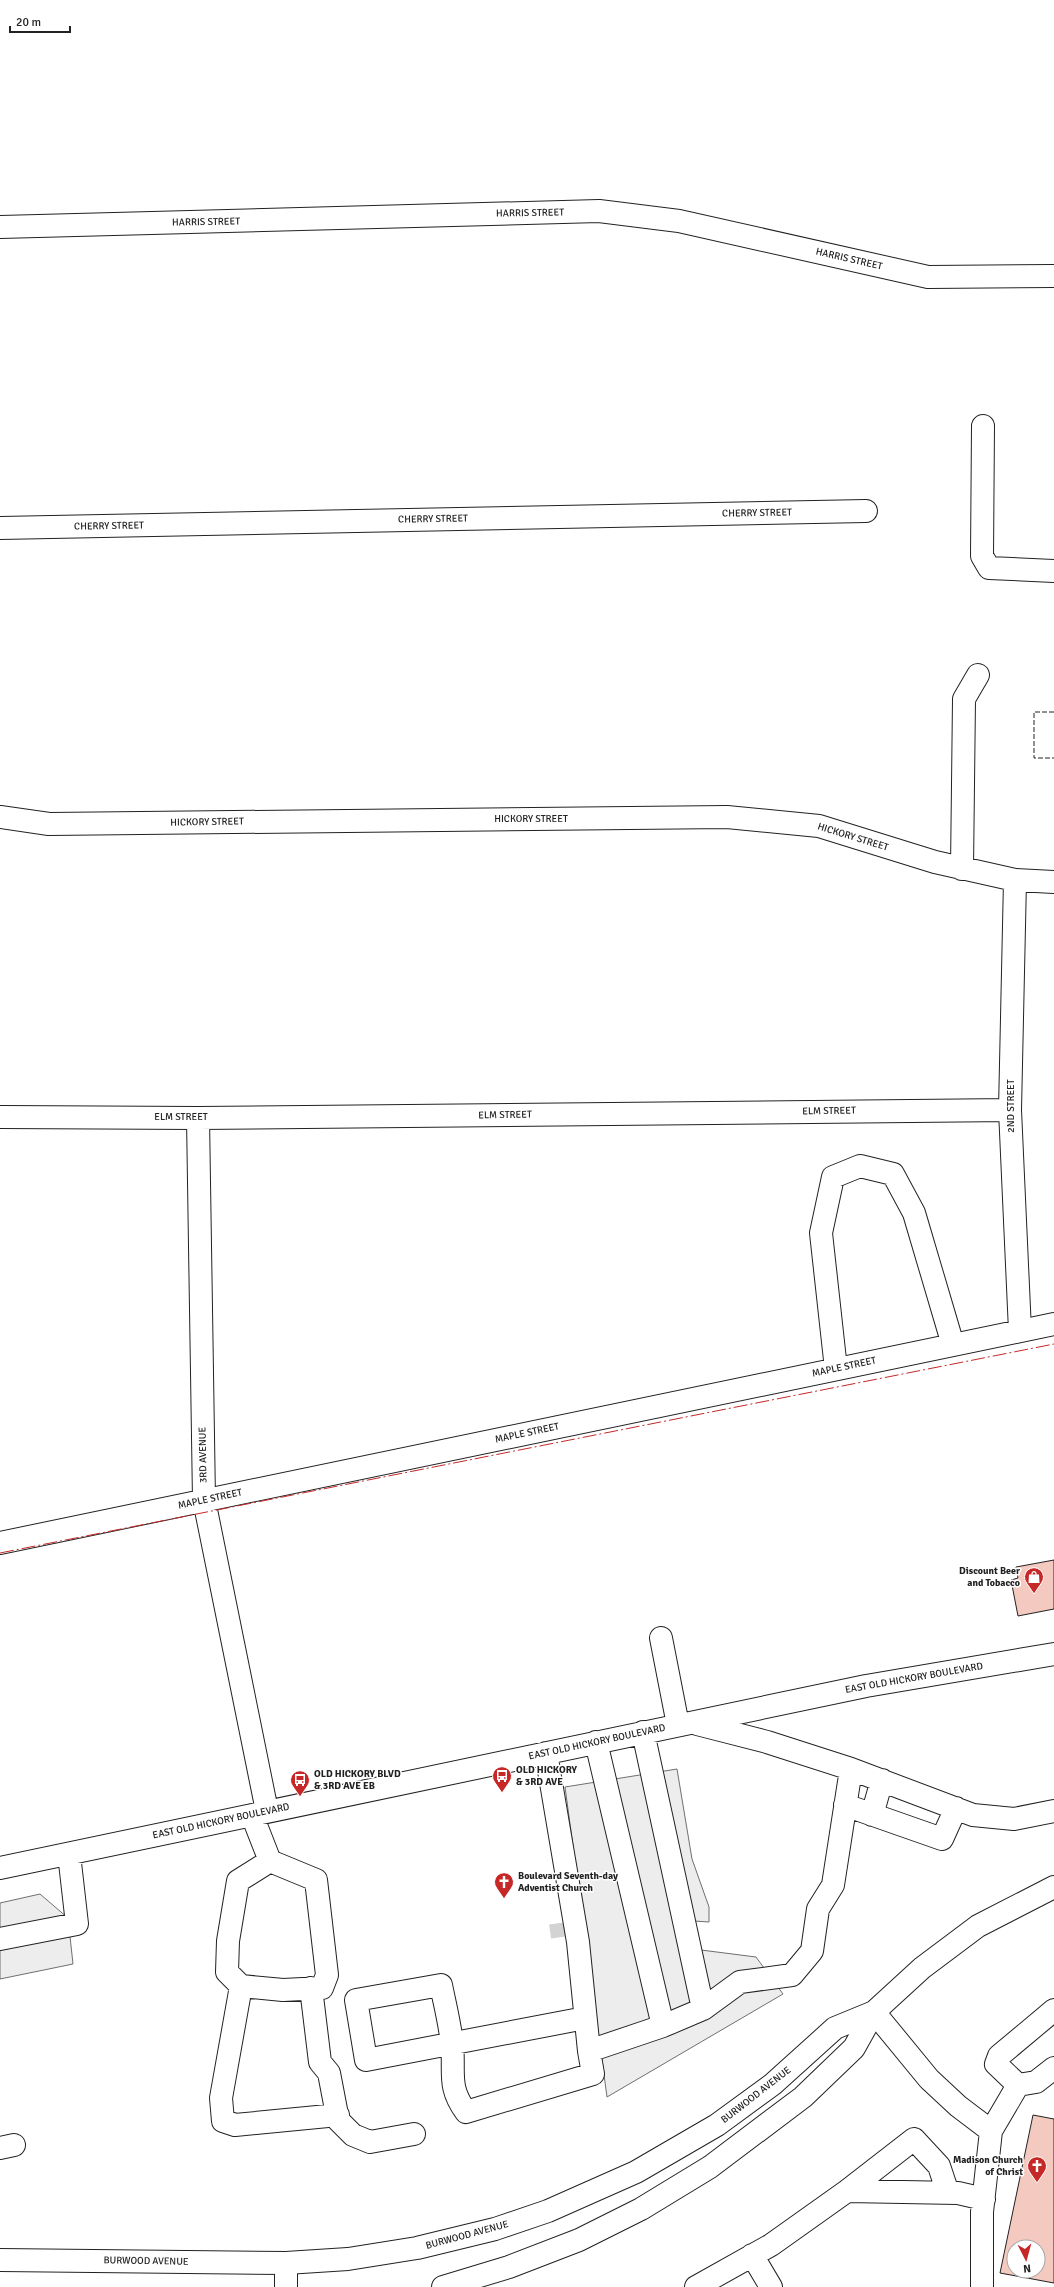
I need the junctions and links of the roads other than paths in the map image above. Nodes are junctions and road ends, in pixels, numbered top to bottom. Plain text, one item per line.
1 (0, 227) edge
2 (1054, 276) edge
3 (983, 426) dead end
4 (866, 511) dead end
5 (0, 528) edge
6 (1054, 571) edge
7 (978, 675) dead end
8 (0, 817) edge
9 (962, 868) junction
10 (1015, 880) junction
11 (1054, 882) edge
12 (1010, 1110) junction
13 (0, 1117) edge
14 (198, 1118) junction
15 (1054, 1324) edge
16 (1020, 1331) junction
17 (953, 1345) junction
18 (836, 1369) junction
19 (204, 1500) junction
20 (0, 1543) edge
21 (661, 1638) dead end
22 (1054, 1654) edge
23 (685, 1724) junction
24 (643, 1732) junction
25 (596, 1742) junction
26 (546, 1753) junction
27 (851, 1769) junction
28 (882, 1780) junction
29 (845, 1805) junction
30 (956, 1808) junction
31 (1054, 1810) edge
32 (260, 1812) junction
33 (872, 1815) junction
34 (69, 1854) junction
35 (270, 1861) junction
36 (0, 1868) edge
37 (1054, 1887) edge
38 (570, 1892) junction
39 (0, 1939) edge
40 (580, 1959) junction
41 (240, 1986) junction
42 (311, 1988) junction
43 (703, 2009) junction
44 (1054, 2010) edge
45 (874, 2012) junction
46 (585, 2018) junction
47 (663, 2026) junction
48 (452, 2044) junction
49 (589, 2051) junction
50 (1054, 2068) edge
51 (1018, 2085) junction
52 (338, 2115) junction
53 (991, 2130) junction
54 (414, 2134) dead end
55 (847, 2191) junction
56 (948, 2193) junction
57 (984, 2199) junction
58 (752, 2255) junction
59 (0, 2260) edge
60 (286, 2263) junction
61 (286, 2287) edge
62 (443, 2287) edge
63 (696, 2287) edge
64 (771, 2287) edge
65 (982, 2287) edge

1 - 2 street, HARRIS STREET
3 - 6 street
4 - 5 street, CHERRY STREET
7 - 9 street
8 - 9 street, HICKORY STREET
9 - 10 street, HICKORY STREET
10 - 11 street, HICKORY STREET
10 - 12 street, 2ND STREET
12 - 14 street, ELM STREET
12 - 16 street, 2ND STREET
13 - 14 street, ELM STREET
14 - 19 street, 3RD AVENUE
15 - 16 street, MAPLE STREET
16 - 17 street, MAPLE STREET
17 - 18 street, MAPLE STREET
17 - 18 street
18 - 19 street, MAPLE STREET
19 - 20 street, MAPLE STREET
19 - 32 street, 3RD AVENUE
21 - 23 street
22 - 23 street, EAST OLD HICKORY BOULEVARD
23 - 24 street, EAST OLD HICKORY BOULEVARD
23 - 27 street
24 - 25 street, EAST OLD HICKORY BOULEVARD
24 - 43 street
25 - 26 street, EAST OLD HICKORY BOULEVARD
25 - 47 street
26 - 32 street, EAST OLD HICKORY BOULEVARD
26 - 38 street
27 - 28 street
27 - 29 street
28 - 30 street
28 - 33 street
29 - 33 street
29 - 43 street
30 - 31 street
30 - 33 street
32 - 34 street, EAST OLD HICKORY BOULEVARD
32 - 35 street, 3RD AVENUE
34 - 36 street, EAST OLD HICKORY BOULEVARD
34 - 39 street
35 - 41 street
35 - 42 street
37 - 45 street, BURWOOD AVENUE
38 - 40 street
38 - 40 street
40 - 46 street
41 - 42 street
41 - 52 street
42 - 52 street
43 - 47 street
44 - 51 street
45 - 53 street
45 - 60 street, BURWOOD AVENUE
45 - 62 street, BURWOOD AVENUE
46 - 48 street
46 - 49 street
47 - 49 street
48 - 48 street
48 - 49 street
50 - 51 street
51 - 53 street
52 - 54 street
53 - 57 street
55 - 56 street
55 - 56 street
55 - 58 street
56 - 57 street
57 - 65 street
58 - 63 street
58 - 64 street
59 - 60 street, BURWOOD AVENUE
60 - 61 street

